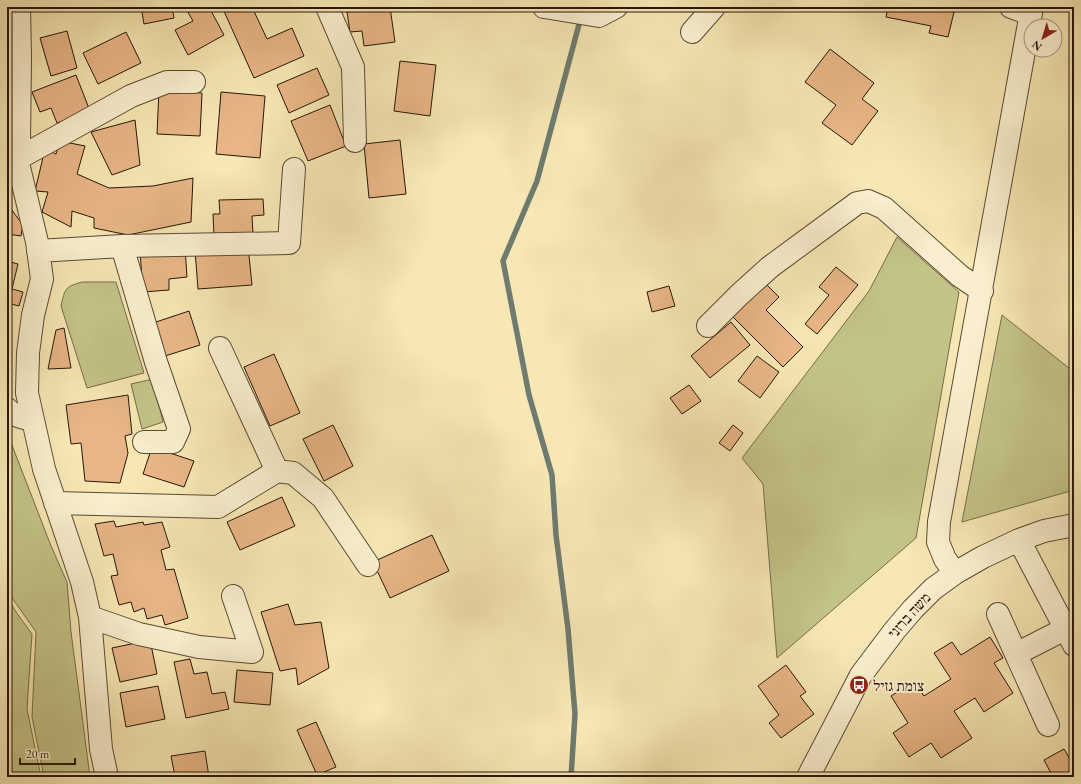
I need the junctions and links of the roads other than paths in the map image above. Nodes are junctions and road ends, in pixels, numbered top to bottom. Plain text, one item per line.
1 (19, 7) edge
2 (327, 7) edge
3 (544, 7) edge
4 (616, 7) edge
5 (714, 7) edge
6 (1025, 9) edge
7 (692, 32) dead end
8 (194, 82) dead end
9 (355, 141) dead end
10 (17, 158) junction
11 (294, 169) dead end
12 (122, 246) junction
13 (38, 251) junction
14 (982, 291) junction
15 (708, 326) dead end
16 (220, 348) dead end
17 (7, 409) edge
18 (33, 420) junction
19 (144, 442) dead end
20 (277, 471) junction
21 (56, 502) junction
22 (1074, 525) edge
23 (1019, 540) junction
24 (368, 565) dead end
25 (955, 573) junction
26 (232, 596) dead end
27 (998, 614) dead end
28 (90, 617) junction
29 (1070, 637) edge
30 (1016, 654) junction
31 (1048, 725) dead end
32 (107, 777) edge
33 (808, 777) edge

1 - 10 street
2 - 9 street
3 - 4 street
5 - 7 street
6 - 14 street
8 - 10 street
10 - 13 street
11 - 12 street
12 - 13 street
12 - 19 street
13 - 18 street
14 - 15 street
14 - 25 street
16 - 20 street
17 - 18 street
18 - 21 street
20 - 21 street
20 - 24 street
21 - 28 street
22 - 23 street, משה ברזני
23 - 25 street, משה ברזני
23 - 29 street
25 - 33 street, משה ברזני
26 - 28 street
27 - 30 street
28 - 32 street
29 - 30 street
30 - 31 street

